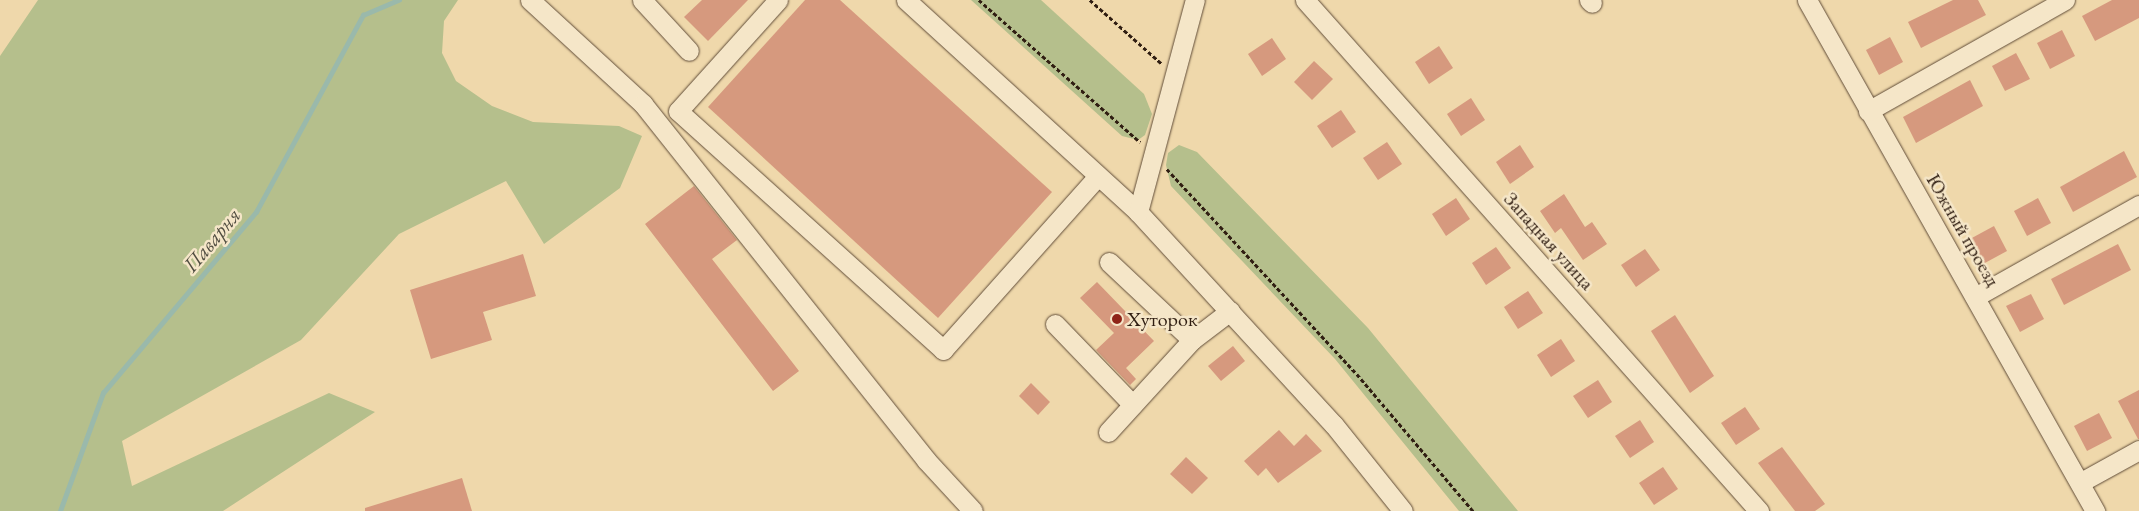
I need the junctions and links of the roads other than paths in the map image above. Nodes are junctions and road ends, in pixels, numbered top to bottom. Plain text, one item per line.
1 (530, 0) edge
2 (642, 0) edge
3 (778, 0) edge
4 (906, 0) edge
5 (1195, 0) edge
6 (1304, 0) edge
7 (1807, 0) edge
8 (2065, 0) edge
9 (689, 51) dead end
10 (1868, 110) junction
11 (1098, 176) junction
12 (2139, 205) edge
13 (1138, 212) junction
14 (1108, 262) dead end
15 (1975, 297) junction
16 (1230, 311) junction
17 (1055, 324) dead end
18 (1192, 340) junction
19 (1133, 405) junction
20 (1108, 432) dead end
21 (2139, 450) edge
22 (2081, 482) junction
23 (973, 511) edge
24 (1402, 511) edge
25 (1759, 511) edge
26 (2096, 511) edge

1 - 23 street
2 - 9 street
3 - 11 street
4 - 11 street
5 - 13 street
6 - 25 street, Западная улица
7 - 10 street, Южный проезд
8 - 10 street
10 - 15 street, Южный проезд
11 - 13 street
12 - 15 street
13 - 16 street
14 - 18 street
15 - 22 street, Южный проезд
16 - 18 street
16 - 24 street
17 - 19 street
18 - 19 street
19 - 20 street
21 - 22 street
22 - 26 street, Южный проезд

